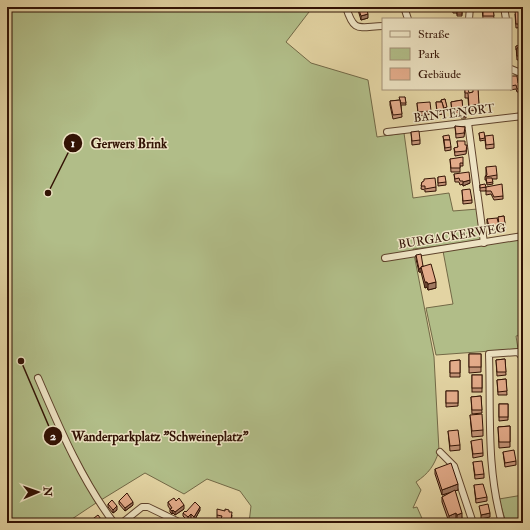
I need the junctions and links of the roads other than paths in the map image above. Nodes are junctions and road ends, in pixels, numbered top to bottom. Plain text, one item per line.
1 (346, 7) edge
2 (404, 7) edge
3 (470, 7) edge
4 (504, 7) edge
5 (408, 18) edge
6 (469, 18) edge
7 (506, 18) edge
8 (382, 26) edge
9 (512, 69) edge
10 (523, 74) edge
11 (523, 116) edge
12 (468, 123) junction
13 (387, 132) dead end
14 (523, 236) edge
15 (484, 243) junction
16 (385, 258) dead end
17 (523, 358) edge
18 (38, 378) dead end
19 (440, 452) dead end
20 (114, 523) edge
21 (122, 523) edge
22 (181, 523) edge
23 (473, 523) edge
24 (502, 523) edge

1 - 8 street
2 - 5 street
3 - 6 street
4 - 7 street
9 - 10 street
11 - 12 street, BANTENORT
12 - 13 street, BANTENORT
12 - 15 street
14 - 15 street, BURGACKERWEG
15 - 16 street, BURGACKERWEG
17 - 24 street
18 - 20 street
19 - 23 street
21 - 22 street

